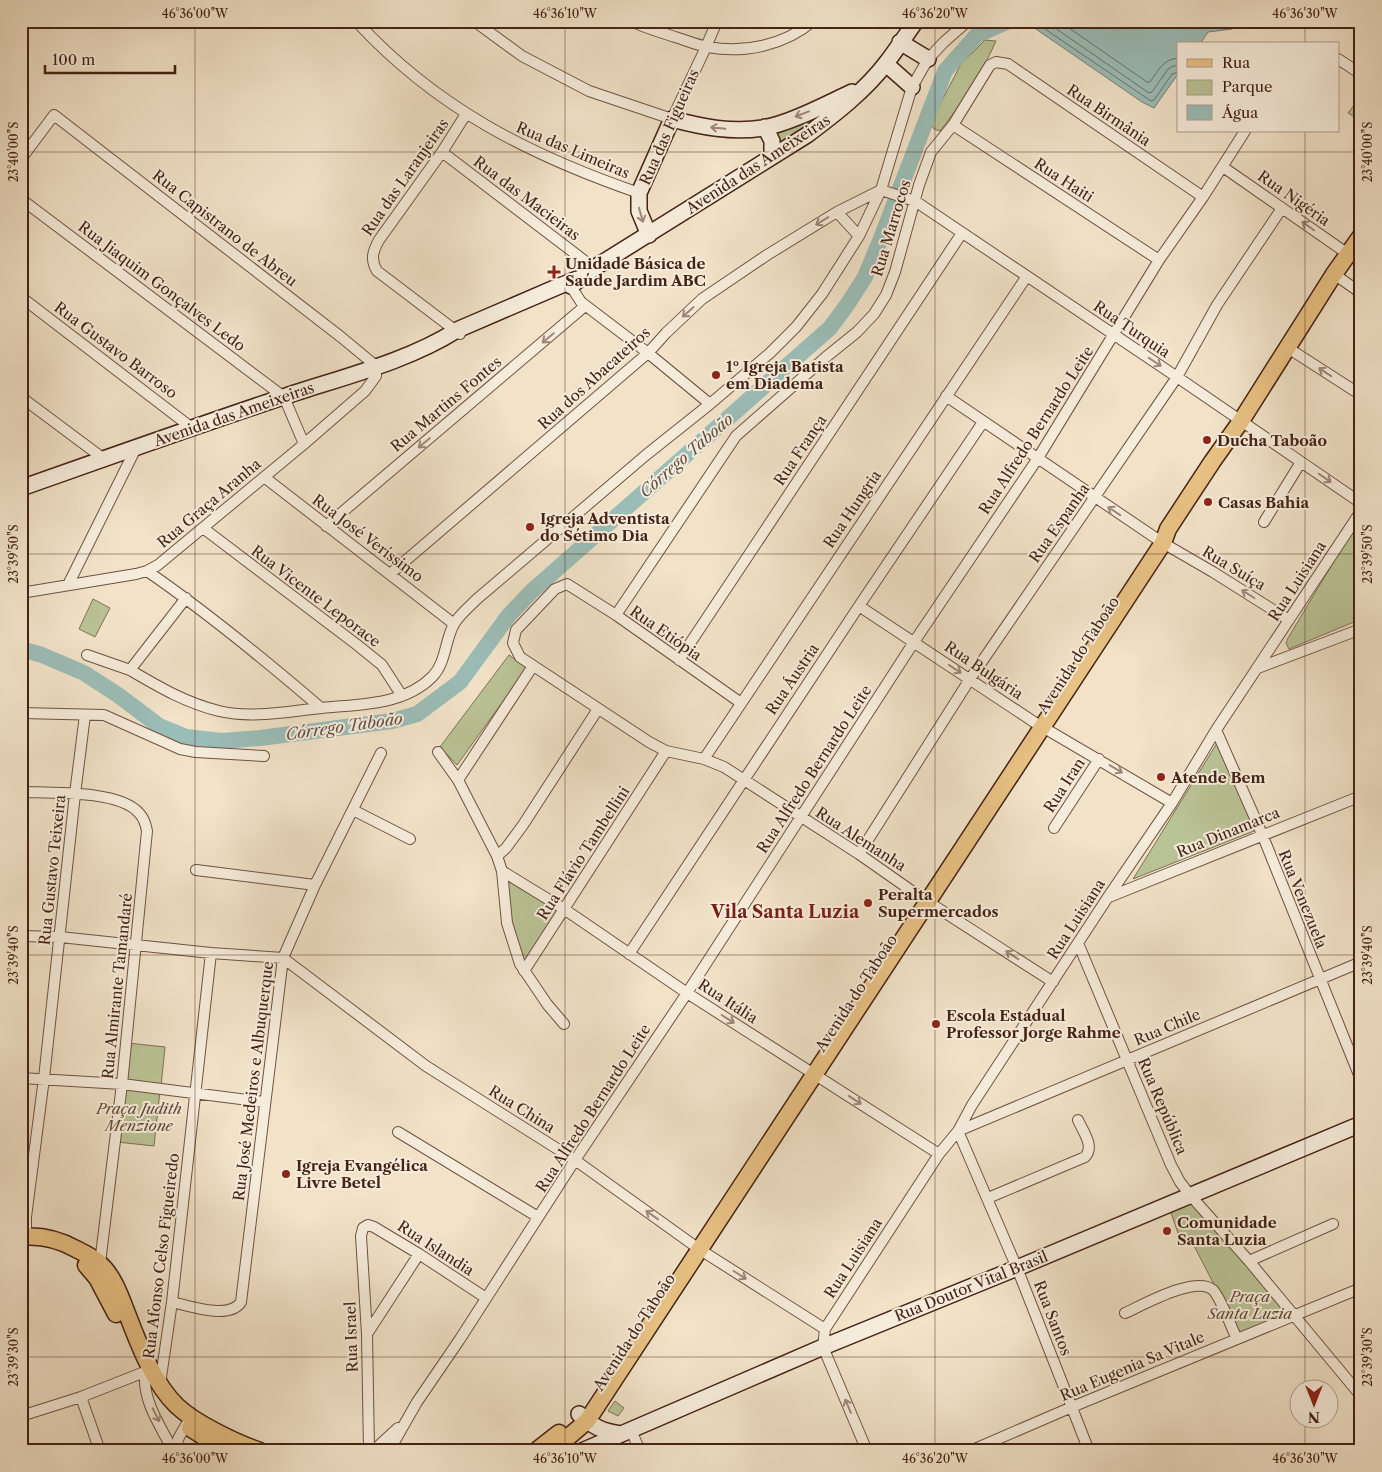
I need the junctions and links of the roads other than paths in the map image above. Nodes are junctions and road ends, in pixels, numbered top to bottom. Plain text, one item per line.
1 (356, 21) edge
2 (474, 21) edge
3 (631, 21) edge
4 (717, 21) edge
5 (813, 21) edge
6 (916, 21) edge
7 (968, 21) edge
8 (900, 42) junction
9 (706, 47) junction
10 (928, 58) junction
11 (1340, 60) edge
12 (996, 62) joint
13 (886, 64) junction
14 (1361, 74) edge
15 (912, 87) junction
16 (863, 88) junction
17 (466, 114) junction
18 (672, 119) junction
19 (953, 125) junction
20 (765, 127) junction
21 (1244, 132) edge
22 (442, 152) junction
23 (772, 157) junction
24 (21, 159) edge
25 (1222, 167) junction
26 (882, 191) junction
27 (639, 194) junction
28 (1203, 197) junction
29 (21, 199) edge
30 (912, 200) junction
31 (1282, 208) junction
32 (837, 212) junction
33 (962, 233) junction
34 (649, 234) junction
35 (859, 236) junction
36 (1361, 236) edge
37 (1348, 254) junction
38 (1159, 260) junction
39 (594, 268) junction
40 (1334, 274) junction
41 (1027, 276) junction
42 (572, 283) junction
43 (1361, 293) edge
44 (21, 297) edge
45 (585, 306) junction
46 (454, 335) junction
47 (1114, 335) junction
48 (1288, 348) junction
49 (648, 353) junction
50 (376, 366) junction
51 (1177, 376) junction
52 (1361, 395) edge
53 (946, 396) junction
54 (284, 397) junction
55 (23, 399) edge
56 (710, 404) junction
57 (1241, 421) junction
58 (983, 422) junction
59 (192, 428) junction
60 (304, 444) junction
61 (136, 448) junction
62 (1038, 458) junction
63 (104, 459) junction
64 (1301, 462) junction
65 (264, 477) junction
66 (21, 488) edge
67 (1094, 498) junction
68 (1361, 503) edge
69 (1360, 515) edge
70 (1264, 522) dead end
71 (326, 526) junction
72 (203, 528) junction
73 (1162, 537) junction
74 (147, 571) junction
75 (390, 574) junction
76 (68, 585) junction
77 (21, 593) edge
78 (186, 598) junction
79 (859, 606) junction
80 (616, 615) junction
81 (1289, 620) junction
82 (454, 624) junction
83 (1361, 629) edge
84 (914, 642) junction
85 (87, 655) dead end
86 (520, 657) joint
87 (679, 660) junction
88 (533, 666) junction
89 (1258, 668) junction
90 (130, 670) junction
91 (970, 679) junction
92 (402, 696) junction
93 (741, 704) junction
94 (321, 708) junction
95 (598, 709) junction
96 (21, 712) edge
97 (85, 715) junction
98 (1039, 724) junction
99 (1216, 730) junction
100 (666, 751) junction
101 (438, 752) dead end
102 (381, 754) dead end
103 (264, 756) dead end
104 (1099, 758) junction
105 (704, 759) junction
106 (458, 780) junction
107 (743, 780) junction
108 (21, 792) edge
109 (75, 794) junction
110 (1361, 796) edge
111 (1172, 803) junction
112 (353, 810) junction
113 (801, 818) junction
114 (1054, 828) dead end
115 (1262, 834) junction
116 (410, 839) dead end
117 (859, 854) junction
118 (497, 856) junction
119 (196, 870) dead end
120 (502, 871) junction
121 (315, 885) junction
122 (1108, 897) junction
123 (923, 899) junction
124 (564, 909) junction
125 (21, 936) edge
126 (60, 937) junction
127 (1078, 943) junction
128 (135, 945) junction
129 (211, 953) junction
130 (629, 954) junction
131 (283, 958) junction
132 (1361, 962) edge
133 (524, 971) junction
134 (1319, 979) junction
135 (1053, 982) junction
136 (687, 993) junction
137 (564, 1024) dead end
138 (1127, 1060) junction
139 (810, 1071) junction
140 (21, 1078) edge
141 (44, 1078) junction
142 (1361, 1080) edge
143 (122, 1084) junction
144 (196, 1093) junction
145 (264, 1102) junction
146 (972, 1105) junction
147 (990, 1118) junction
148 (1078, 1120) dead end
149 (1361, 1124) edge
150 (958, 1131) junction
151 (398, 1132) dead end
152 (939, 1154) junction
153 (575, 1160) junction
154 (1190, 1195) junction
155 (988, 1198) junction
156 (24, 1217) edge
157 (538, 1217) junction
158 (1333, 1224) dead end
159 (368, 1226) joint
160 (23, 1240) edge
161 (695, 1246) junction
162 (419, 1254) junction
163 (1249, 1261) junction
164 (100, 1263) junction
165 (1017, 1268) junction
166 (1361, 1288) edge
167 (486, 1298) junction
168 (172, 1302) junction
169 (1125, 1313) dead end
170 (1293, 1315) junction
171 (825, 1329) junction
172 (367, 1334) junction
173 (1236, 1339) junction
174 (823, 1347) junction
175 (149, 1378) junction
176 (1361, 1396) edge
177 (81, 1397) junction
178 (1072, 1407) junction
179 (21, 1416) edge
180 (406, 1420) junction
181 (586, 1420) junction
182 (186, 1425) junction
183 (626, 1432) junction
184 (586, 1449) edge
185 (100, 1451) edge
186 (174, 1451) edge
187 (233, 1451) edge
188 (260, 1451) edge
189 (369, 1451) edge
190 (373, 1451) edge
191 (389, 1451) edge
192 (536, 1451) edge
193 (552, 1451) edge
194 (640, 1451) edge
195 (867, 1451) edge
196 (970, 1451) edge
197 (1089, 1451) edge

1 - 17 street, Rua das Limeiras
2 - 18 street
3 - 9 street
4 - 9 street, Rua das Figueiras
5 - 9 street
6 - 8 street, Avenida das Ameixeiras
7 - 10 street
8 - 10 street
8 - 13 street, Avenida das Ameixeiras
9 - 18 street, Rua das Figueiras
10 - 15 street
11 - 14 street
12 - 19 street, Rua Marrocos
12 - 28 street, Rua Birmânia
13 - 15 street
13 - 16 street, Avenida das Ameixeiras
15 - 26 street
16 -> 20 street
16 - 23 street, Avenida das Ameixeiras
17 - 22 street, Rua das Laranjeiras
17 - 27 street, Rua das Limeiras
20 -> 18 street
18 - 27 street, Rua das Figueiras
19 - 30 street, Rua Marrocos
19 - 38 street, Rua Haiti
20 - 23 street
21 - 25 street, Rua Alfredo Bernardo Leite
22 - 39 street, Rua das Macieiras
22 - 46 street, Rua das Laranjeiras
23 - 34 street, Avenida das Ameixeiras
24 - 50 street, Rua Capistrano de Abreu
25 - 28 street, Rua Alfredo Bernardo Leite
25 - 31 street, Rua Nigéria
26 - 30 street, Rua Turquia
26 - 32 street, Rua dos Abacateiros
26 - 35 street
27 -> 34 street, Rua das Figueiras
28 - 38 street, Rua Alfredo Bernardo Leite
29 - 54 street, Rua Jiaquim Gonçalves Ledo
30 - 33 street, Rua Turquia
30 - 80 street, Rua Marrocos
37 -> 31 street, Rua Nigéria
31 - 51 street, Rua Espanha
32 - 35 street
32 -> 49 street, Rua dos Abacateiros
33 - 41 street, Rua Turquia
33 - 87 street, Rua França
34 - 39 street, Avenida das Ameixeiras
35 - 56 street
36 - 37 main road, Avenida do Taboão
37 - 40 main road, Avenida do Taboão
38 - 47 street, Rua Alfredo Bernardo Leite
39 - 42 street, Avenida das Ameixeiras
40 - 43 street
40 - 48 main road, Avenida do Taboão
41 - 47 street, Rua Turquia
41 - 53 street, Rua Hungria
42 - 45 street
42 - 46 street, Avenida das Ameixeiras
44 - 59 street, Rua Gustavo Barroso
45 - 49 street
45 -> 71 street, Rua Martins Fontes
46 - 50 street, Avenida das Ameixeiras
47 -> 51 street, Rua Turquia
47 - 62 street, Rua Alfredo Bernardo Leite
52 -> 48 street
48 - 57 main road, Avenida do Taboão
49 - 56 street
49 - 75 street, Rua dos Abacateiros
50 - 54 street, Avenida das Ameixeiras
50 - 60 street, Rua Graça Aranha
51 - 57 street, Rua Turquia
51 - 67 street, Rua Espanha
53 - 58 street, Rua Suíça
53 - 93 street, Rua Hungria
54 - 59 street, Avenida das Ameixeiras
54 - 60 street
55 - 63 street
56 - 82 street
57 - 64 street, Rua Turquia
57 - 73 main road, Avenida do Taboão
58 - 62 street, Rua Suíça
58 - 79 street, Rua Áustria
59 - 61 street, Avenida das Ameixeiras
60 - 65 street, Rua Graça Aranha
61 - 63 street, Avenida das Ameixeiras
61 - 76 street
62 - 67 street, Rua Suíça
62 - 84 street, Rua Alfredo Bernardo Leite
63 - 66 street, Avenida das Ameixeiras
64 -> 68 street, Rua Turquia
64 - 70 street
65 - 71 street, Rua José Veríssimo
65 - 72 street, Rua Graça Aranha
73 -> 67 street, Rua Suíça
67 - 91 street, Rua Espanha
69 - 81 street, Rua Luisiana
71 - 75 street, Rua José Veríssimo
72 - 74 street, Rua Graça Aranha
72 - 92 street, Rua Vicente Leporace
81 -> 73 street, Rua Suíça
73 - 98 main road, Avenida do Taboão
74 - 76 street, Rua Graça Aranha
74 - 78 street
75 - 82 street, Rua José Veríssimo
76 - 77 street, Rua Graça Aranha
78 - 90 street
78 - 94 street
79 - 84 street, Rua Bulgária
79 - 107 street, Rua Áustria
80 - 86 street, Rua Etiópia
80 - 87 street, Rua Etiópia
81 - 89 street, Rua Luisiana
82 - 92 street
83 - 89 street
84 -> 91 street, Rua Bulgária
84 - 113 street, Rua Alfredo Bernardo Leite
85 - 90 street
86 - 88 street, Rua Alemanha
87 - 93 street, Rua Etiópia
88 - 95 street, Rua Alemanha
88 - 106 street
89 - 99 street, Rua Luisiana
90 - 94 street
91 - 98 street, Rua Bulgária
91 - 117 street, Rua Espanha
92 - 94 street
93 - 105 street, Rua Hungria
95 - 100 street, Rua Alemanha
95 - 118 street
96 - 97 street
97 - 103 street
97 - 109 street, Rua Gustavo Teixeira
98 - 104 street, Rua Bulgária
98 - 123 main road, Avenida do Taboão
99 - 111 street, Rua Luisiana
99 - 115 street, Rua Venezuela
100 - 105 street, Rua Alemanha
100 - 124 street, Rua Flávio Tambellini
101 - 106 street
102 - 112 street, Rua José Medeiros e Albuquerque
104 -> 111 street, Rua Bulgária
104 - 114 street, Rua Iran
105 - 107 street, Rua Alemanha
106 - 118 street
107 - 113 street, Rua Alemanha
107 - 130 street, Rua Áustria
108 - 109 street
109 - 126 street, Rua Gustavo Teixeira
109 - 128 street, Rua Almirante Tamandaré
110 - 115 street, Rua Dinamarca
111 - 122 street, Rua Luisiana
112 - 116 street
112 - 121 street, Rua José Medeiros e Albuquerque
113 - 117 street, Rua Alemanha
113 - 136 street, Rua Alfredo Bernardo Leite
115 - 122 street, Rua Dinamarca
115 - 134 street, Rua Venezuela
117 - 123 street, Rua Alemanha
118 - 120 street
119 - 121 street
120 - 124 street, Rua Itália
120 - 133 street
121 - 131 street, Rua José Medeiros e Albuquerque
122 - 127 street, Rua Luisiana
135 -> 123 street, Rua Alemanha
123 - 139 main road, Avenida do Taboão
124 - 130 street, Rua Itália
124 - 133 street, Rua Flávio Tambellini
125 - 126 street
126 - 128 street
126 - 141 street, Rua Gustavo Teixeira
127 - 135 street, Rua Luisiana
127 - 138 street, Rua República
128 - 129 street
128 - 143 street, Rua Almirante Tamandaré
129 - 131 street
129 - 144 street, Rua Afonso Celso Figueiredo
130 - 136 street, Rua Itália
131 - 145 street, Rua José Medeiros e Albuquerque
131 - 153 street, Rua China
132 - 134 street, Rua Chile
133 - 137 street
134 - 138 street, Rua Chile
134 - 142 street, Rua Venezuela
135 - 146 street, Rua Luisiana
136 -> 139 street, Rua Itália
136 - 153 street, Rua Alfredo Bernardo Leite
138 - 147 street, Rua Chile
138 - 154 street, Rua República
139 -> 152 street, Rua Itália
139 - 161 main road, Avenida do Taboão
140 - 141 street
141 - 143 street
141 - 156 street, Rua Gustavo Teixeira
143 - 144 street
143 - 164 street, Rua Almirante Tamandaré
144 - 145 street
144 - 168 street, Rua Afonso Celso Figueiredo
145 - 168 street, Rua José Medeiros e Albuquerque
146 - 147 street
146 - 150 street, Rua Luisiana
147 - 150 street, Rua Chile
148 - 155 street
149 - 154 street, Rua Doutor Vital Brasil
150 - 152 street, Rua Luisiana
150 - 155 street, Rua Santos
151 - 157 street
152 - 171 street, Rua Luisiana
153 - 157 street, Rua Alfredo Bernardo Leite
161 -> 153 street, Rua China
154 - 163 street, Rua República
154 - 165 street, Rua Doutor Vital Brasil
155 - 165 street, Rua Santos
156 - 160 street, Rua Gustavo Teixeira
157 - 167 street, Rua Alfredo Bernardo Leite
158 - 163 street
159 - 162 street, Rua Islandia
159 - 172 street, Rua Israel
160 - 164 main road
160 - 175 main road
161 -> 171 street, Rua China
161 - 181 main road, Avenida do Taboão
162 - 167 street, Rua Islandia
162 - 172 street
163 - 170 street, Rua República
164 - 175 main road
165 - 174 street, Rua Doutor Vital Brasil
165 - 178 street, Rua Santos
166 - 170 street, Rua Eugenia Sa Vitale
167 - 180 street, Rua Alfredo Bernardo Leite
168 - 175 street, Rua Afonso Celso Figueiredo
169 - 173 street
170 - 173 street, Rua Eugenia Sa Vitale
170 - 176 street, Rua República
171 - 174 street, Rua Luisiana
172 - 189 street, Rua Israel
173 - 178 street, Rua Eugenia Sa Vitale
174 - 183 street, Rua Doutor Vital Brasil
195 -> 174 street
175 - 177 street
175 - 182 main road
175 -> 186 street, Rua Afonso Celso Figueiredo
175 - 188 main road
177 - 179 street
177 - 185 street
178 - 196 street, Rua Eugenia Sa Vitale
178 - 197 street, Rua Santos
180 - 190 street, Rua Alfredo Bernardo Leite
180 - 191 street, Rua Alfredo Bernardo Leite
181 - 183 street
181 - 184 street
181 - 192 main road, Avenida do Taboão
181 - 193 main road, Avenida do Taboão
182 - 186 street
182 - 187 main road
183 - 184 street, Rua Doutor Vital Brasil
183 - 194 street

